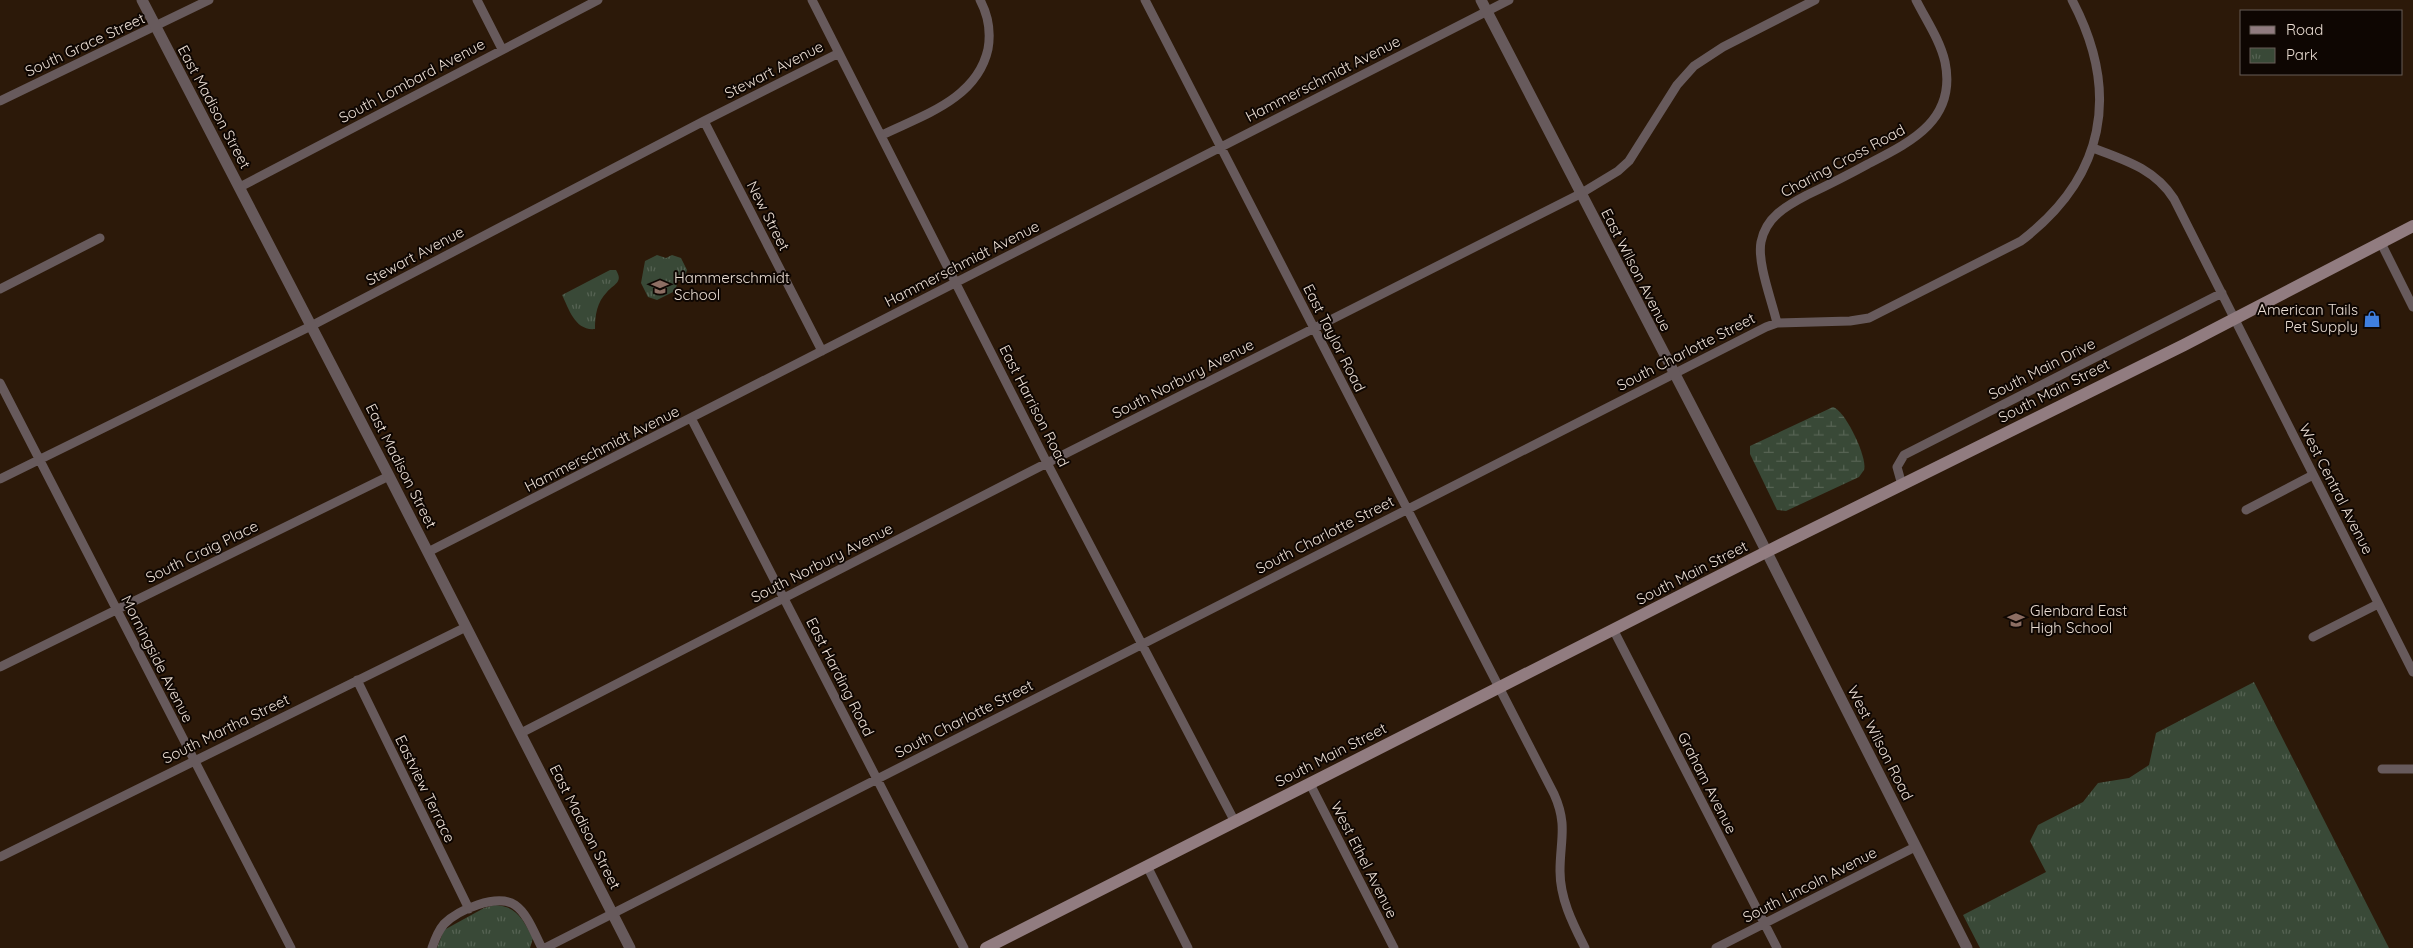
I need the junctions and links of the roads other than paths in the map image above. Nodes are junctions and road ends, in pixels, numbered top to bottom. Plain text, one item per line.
1 (142, 0) edge
2 (209, 0) edge
3 (478, 0) edge
4 (598, 0) edge
5 (812, 0) edge
6 (980, 0) edge
7 (1145, 0) edge
8 (1481, 0) edge
9 (1509, 0) edge
10 (1815, 0) edge
11 (1916, 0) edge
12 (2072, 0) edge
13 (1487, 12) junction
14 (155, 27) junction
15 (502, 49) junction
16 (839, 53) junction
17 (0, 101) edge
18 (704, 121) junction
19 (882, 135) junction
20 (1220, 147) junction
21 (2093, 148) junction
22 (240, 187) junction
23 (1580, 194) junction
24 (2413, 226) edge
25 (100, 238) dead end
26 (2381, 243) junction
27 (957, 282) junction
28 (0, 289) edge
29 (2222, 293) junction
30 (2413, 307) edge
31 (2234, 320) junction
32 (1777, 323) junction
33 (311, 326) junction
34 (1314, 328) junction
35 (822, 351) junction
36 (1674, 374) junction
37 (0, 383) edge
38 (691, 418) junction
39 (39, 460) junction
40 (1047, 463) junction
41 (2313, 475) junction
42 (389, 476) junction
43 (0, 479) edge
44 (1902, 485) junction
45 (1408, 509) junction
46 (2246, 510) dead end
47 (428, 552) junction
48 (1766, 552) junction
49 (784, 598) junction
50 (2378, 604) junction
51 (116, 610) junction
52 (466, 627) junction
53 (1614, 631) junction
54 (2313, 637) dead end
55 (1142, 643) junction
56 (0, 667) edge
57 (2413, 672) edge
58 (357, 680) junction
59 (1499, 689) junction
60 (521, 733) junction
61 (194, 760) junction
62 (2382, 769) dead end
63 (2413, 769) edge
64 (877, 779) junction
65 (1310, 784) junction
66 (1235, 822) junction
67 (1916, 847) junction
68 (0, 857) edge
69 (1147, 866) junction
70 (469, 909) junction
71 (613, 913) junction
72 (1764, 924) junction
73 (291, 948) edge
74 (432, 948) edge
75 (542, 948) edge
76 (546, 948) edge
77 (630, 948) edge
78 (964, 948) edge
79 (986, 948) edge
80 (1188, 948) edge
81 (1394, 948) edge
82 (1585, 948) edge
83 (1716, 948) edge
84 (1776, 948) edge
85 (1967, 948) edge

1 - 14 street, East Madison Street
2 - 14 street, South Grace Street
3 - 15 street
4 - 15 street, South Lombard Avenue
5 - 16 street, East Harrison Road
6 - 19 street
7 - 20 street, East Taylor Road
8 - 13 street, East Wilson Avenue
9 - 13 street, Hammerschmidt Avenue
10 - 23 street, South Norbury Avenue
11 - 32 street, Charing Cross Road
12 - 21 street, South Charlotte Street
13 - 20 street, Hammerschmidt Avenue
13 - 23 street, East Wilson Avenue
14 - 17 street, South Grace Street
14 - 22 street, East Madison Street
15 - 22 street, South Lombard Avenue
16 - 18 street, Stewart Avenue
16 - 19 street, East Harrison Road
18 - 33 street, Stewart Avenue
18 - 35 street, New Street
19 - 27 street, East Harrison Road
20 - 27 street, Hammerschmidt Avenue
20 - 34 street, East Taylor Road
21 - 29 street, West Central Avenue
21 - 32 street, South Charlotte Street
22 - 33 street, East Madison Street
23 - 34 street, South Norbury Avenue
23 - 36 street, East Wilson Avenue
24 - 26 main road, South Main Street
25 - 28 street
26 - 30 street
26 - 31 main road, South Main Street
27 - 35 street, Hammerschmidt Avenue
27 - 40 street, East Harrison Road
29 - 31 street, West Central Avenue
29 - 44 street, South Main Drive
31 - 41 street, West Central Avenue
31 - 44 main road, South Main Street
32 - 36 street, South Charlotte Street
33 - 39 street, Stewart Avenue
33 - 42 street, East Madison Street
34 - 40 street, South Norbury Avenue
34 - 45 street, East Taylor Road
35 - 38 street, Hammerschmidt Avenue
36 - 45 street, South Charlotte Street
36 - 48 street, East Wilson Avenue
37 - 39 street, Morningside Avenue
38 - 47 street, Hammerschmidt Avenue
38 - 49 street, East Harding Road
39 - 43 street, Stewart Avenue
39 - 51 street, Morningside Avenue
40 - 49 street, South Norbury Avenue
40 - 55 street, East Harrison Road
41 - 46 street
41 - 50 street, West Central Avenue
42 - 47 street, East Madison Street
42 - 51 street, South Craig Place
44 - 48 main road, South Main Street
45 - 55 street, South Charlotte Street
45 - 59 street, East Taylor Road
47 - 52 street, East Madison Street
48 - 53 main road, South Main Street
48 - 67 street, West Wilson Road
49 - 60 street, South Norbury Avenue
49 - 64 street, East Harding Road
50 - 54 street
50 - 57 street, West Central Avenue
51 - 56 street, South Craig Place
51 - 61 street, Morningside Avenue
52 - 58 street, South Martha Street
52 - 60 street, East Madison Street
53 - 59 main road, South Main Street
53 - 72 street, Graham Avenue
55 - 64 street, South Charlotte Street
55 - 66 street, East Harrison Road
58 - 61 street, South Martha Street
58 - 70 street, Eastview Terrace
59 - 65 main road, South Main Street
59 - 82 street, East Taylor Road
60 - 71 street, East Madison Street
61 - 68 street, South Martha Street
61 - 73 street, Morningside Avenue
62 - 63 street
64 - 71 street, South Charlotte Street
64 - 78 street, East Harding Road
65 - 66 main road, South Main Street
65 - 81 street, West Ethel Avenue
66 - 69 main road, South Main Street
67 - 72 street, South Lincoln Avenue
67 - 85 street, West Wilson Road
69 - 79 main road, South Main Street
69 - 80 street
70 - 74 street
70 - 75 street
71 - 76 street, South Charlotte Street
71 - 77 street, East Madison Street
72 - 83 street, South Lincoln Avenue
72 - 84 street, Graham Avenue

